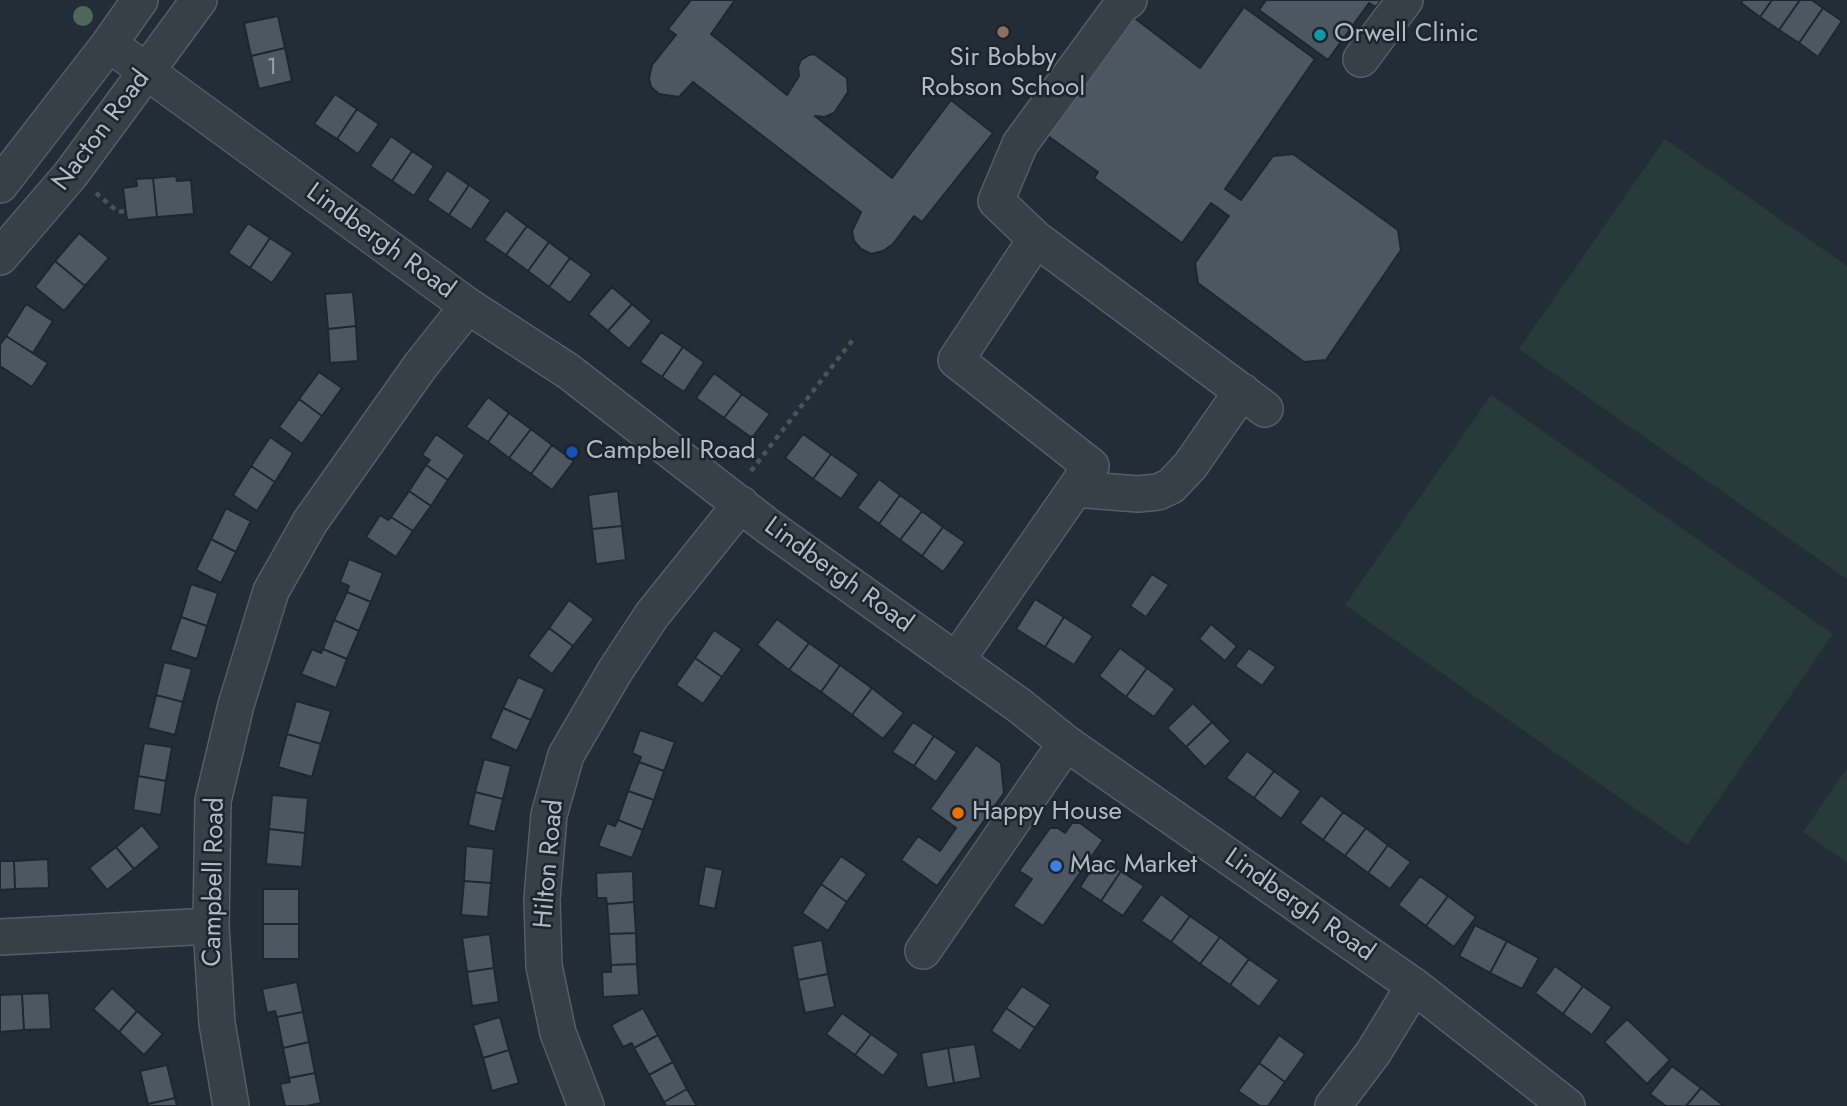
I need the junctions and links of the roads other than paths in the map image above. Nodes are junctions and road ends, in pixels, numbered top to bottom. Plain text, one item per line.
1 (140, 0) edge
2 (199, 0) edge
3 (1129, 0) edge
4 (1405, 0) edge
5 (109, 44) junction
6 (1361, 59) dead end
7 (148, 71) junction
8 (0, 185) edge
9 (1037, 239) junction
10 (0, 257) edge
11 (467, 306) junction
12 (1075, 489) junction
13 (736, 500) junction
14 (956, 661) junction
15 (1066, 743) junction
16 (211, 926) junction
17 (0, 937) edge
18 (923, 951) dead end
19 (1414, 986) junction
20 (231, 1106) edge
21 (586, 1106) edge
22 (1333, 1106) edge
23 (1567, 1106) edge

1 - 5 street, Nacton Road
2 - 7 street, Nacton Road
3 - 9 street
4 - 6 street
5 - 7 street, Lindbergh Road
5 - 8 street, Nacton Road
7 - 10 street, Nacton Road
7 - 11 street, Lindbergh Road
9 - 12 street
9 - 12 street
11 - 13 street, Lindbergh Road
11 - 16 street, Campbell Road
12 - 14 street
13 - 14 street, Lindbergh Road
13 - 21 street, Hilton Road
14 - 15 street, Lindbergh Road
15 - 18 street
15 - 19 street, Lindbergh Road
16 - 17 street
16 - 20 street, Campbell Road
19 - 22 street
19 - 23 street, Lindbergh Road

